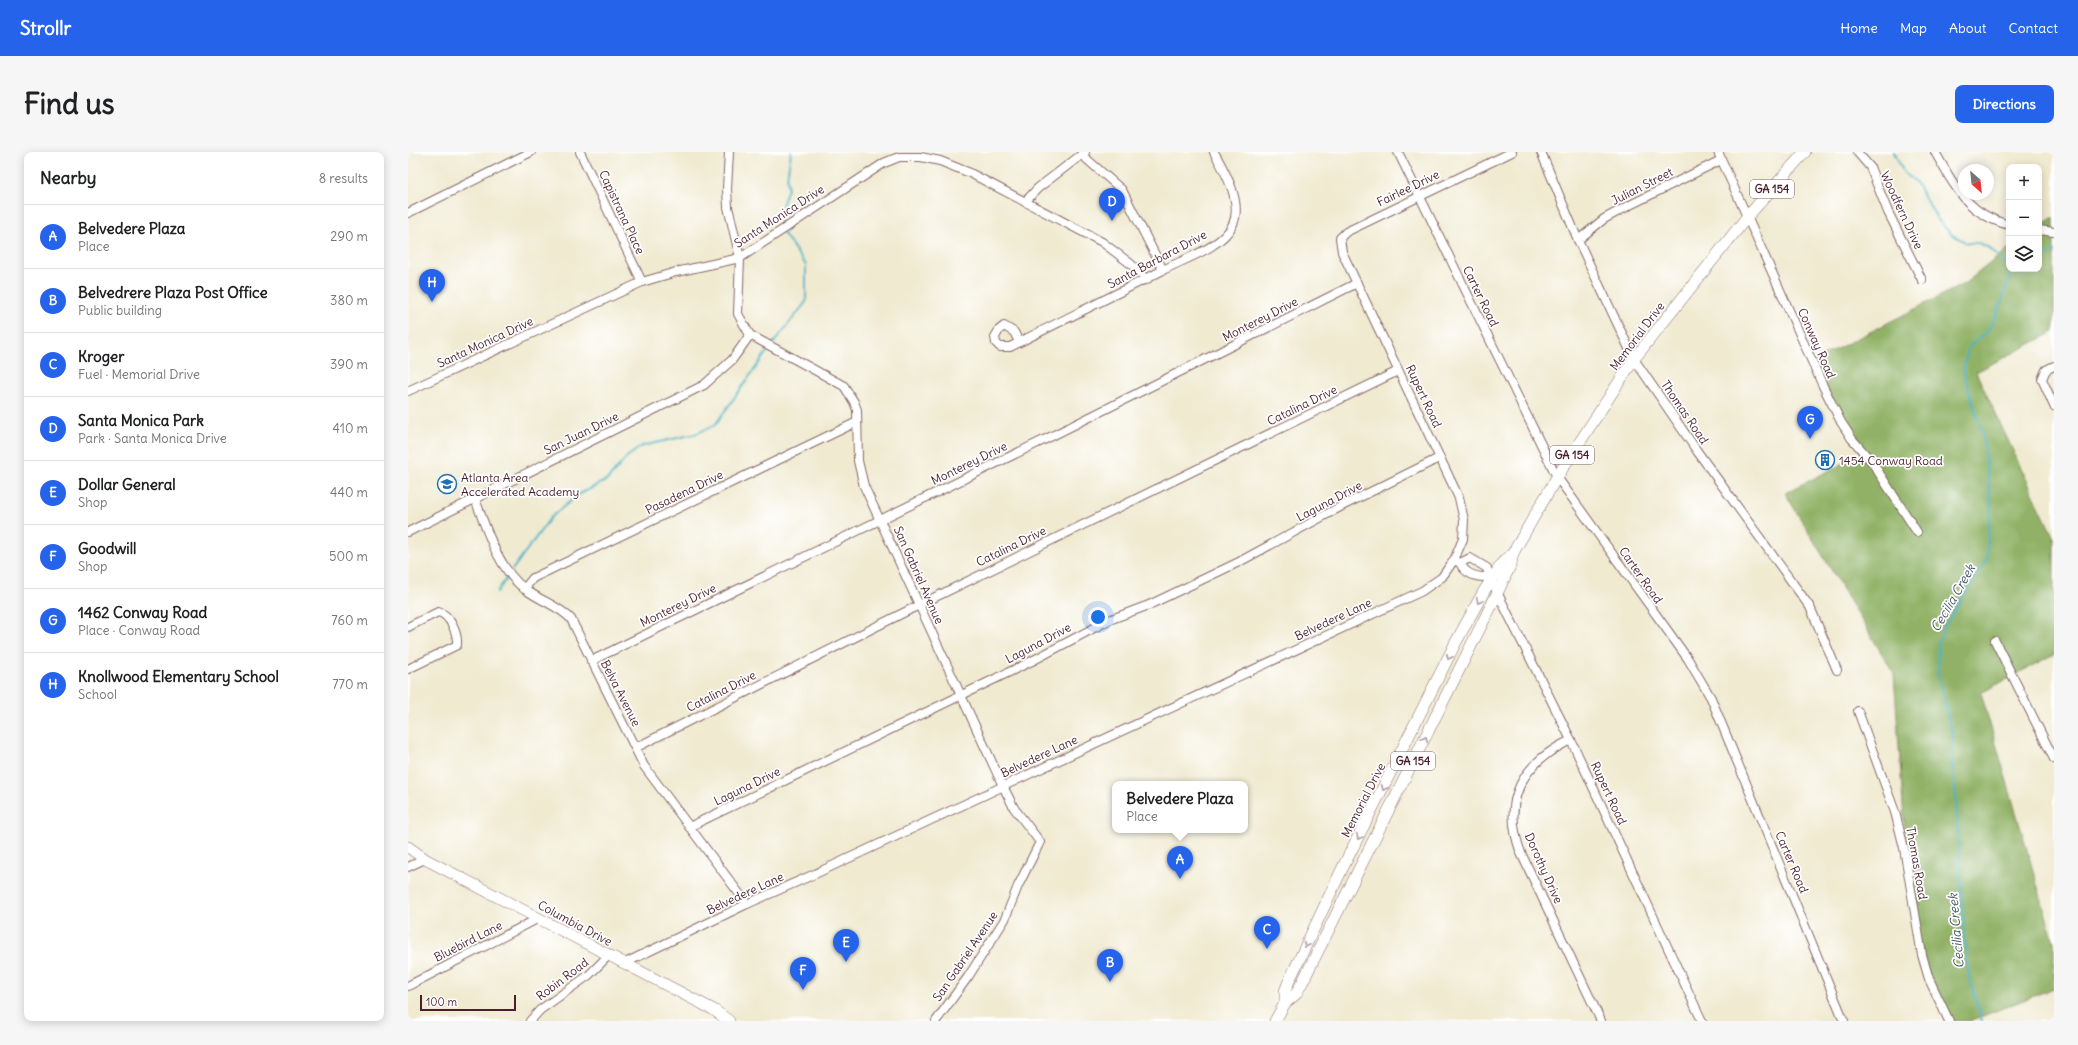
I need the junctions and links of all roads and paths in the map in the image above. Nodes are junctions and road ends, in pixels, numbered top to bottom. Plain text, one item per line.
1 (531, 152) edge
2 (580, 152) edge
3 (729, 152) edge
4 (1214, 152) edge
5 (1398, 152) edge
6 (1512, 152) edge
7 (1541, 152) edge
8 (1805, 152) edge
9 (1857, 152) edge
10 (1935, 152) edge
11 (1084, 153) edge
12 (1720, 156) edge
13 (1420, 196) junction
14 (1025, 202) junction
15 (408, 213) edge
16 (1747, 217) junction
17 (2006, 224) edge
18 (2042, 230) edge
19 (2054, 232) edge
20 (1340, 238) joint
21 (1578, 240) junction
22 (740, 258) junction
23 (1162, 270) junction
24 (1147, 280) junction
25 (1922, 280) dead end
26 (642, 282) junction
27 (1357, 283) junction
28 (750, 335) junction
29 (1019, 342) dead end
30 (1634, 359) junction
31 (2054, 366) edge
32 (1398, 371) junction
33 (408, 392) edge
34 (2054, 406) edge
35 (857, 422) junction
36 (1439, 458) junction
37 (1558, 477) junction
38 (475, 500) junction
39 (880, 519) junction
40 (408, 532) edge
41 (1917, 532) dead end
42 (1513, 553) junction
43 (1457, 562) junction
44 (1490, 578) junction
45 (524, 589) junction
46 (1498, 591) junction
47 (919, 605) junction
48 (408, 627) edge
49 (1995, 641) dead end
50 (591, 661) junction
51 (408, 669) edge
52 (1837, 670) dead end
53 (961, 695) junction
54 (1858, 711) dead end
55 (1571, 740) junction
56 (635, 748) junction
57 (2054, 759) edge
58 (1003, 786) junction
59 (689, 827) junction
60 (408, 847) edge
61 (425, 859) junction
62 (408, 867) edge
63 (747, 904) junction
64 (539, 918) junction
65 (609, 956) junction
66 (625, 963) junction
67 (408, 986) edge
68 (1285, 1003) junction
69 (530, 1021) edge
70 (729, 1021) edge
71 (936, 1021) edge
72 (1275, 1021) edge
73 (1601, 1021) edge
74 (1702, 1021) edge
75 (1844, 1021) edge
76 (1950, 1021) edge

1 - 15 street
2 - 26 street, Capistrana Place
3 - 22 street
4 - 23 street, Santa Barbara Drive
5 - 13 street, Carter Road
6 - 13 street, Fairlee Drive
7 - 21 street, Thomas Road
8 - 16 main road, Memorial Drive / GA 154
9 - 25 street, Woodfern Drive
10 - 17 street
11 - 14 street
11 - 23 street
12 - 16 street, Conway Road
12 - 21 street, Julian Street
13 - 20 street, Fairlee Drive
13 - 37 street, Carter Road
14 - 22 street, Santa Monica Drive
14 - 24 street, Santa Monica Drive
16 - 30 main road, Memorial Drive / GA 154
16 - 41 street, Conway Road
18 - 19 street
20 - 27 street, Rupert Road
21 - 30 street, Thomas Road
22 - 26 street, Santa Monica Drive
22 - 28 street
23 - 24 street, Santa Barbara Drive
24 - 29 street, Santa Barbara Drive
26 - 33 street, Santa Monica Drive
27 - 32 street, Rupert Road
27 - 39 street, Monterey Drive
28 - 35 street, San Gabriel Avenue
28 - 38 street, San Juan Drive
30 - 37 main road, Memorial Drive / GA 154
30 - 52 street, Thomas Road
31 - 34 street
32 - 36 street, Rupert Road
32 - 47 street, Catalina Drive
35 - 39 street, San Gabriel Avenue
35 - 45 street, Pasadena Drive
36 - 43 street, Rupert Road
36 - 53 street, Laguna Drive
37 - 42 main road, Memorial Drive / GA 154
37 - 75 street, Carter Road
38 - 40 street, San Juan Drive
38 - 45 street, Belva Avenue
39 - 47 street, San Gabriel Avenue
39 - 50 street, Monterey Drive
42 - 44 main road, Memorial Drive / GA 154
42 - 46 main road, Memorial Drive / GA 154
43 - 44 street
43 - 44 street, Rupert Road
43 - 58 street, Belvedere Lane
44 - 46 street, Rupert Road
44 -> 68 main road, Memorial Drive / GA 154
45 - 50 street, Belva Avenue
46 - 55 street, Rupert Road
68 -> 46 main road, Memorial Drive / GA 154
47 - 53 street, San Gabriel Avenue
47 - 56 street, Catalina Drive
48 - 51 street
49 - 57 street
50 - 56 street, Belva Avenue
53 - 58 street, San Gabriel Avenue
53 - 59 street, Laguna Drive
54 - 76 street, Thomas Road
55 - 73 street, Dorothy Drive
55 - 74 street, Rupert Road
56 - 59 street, Belva Avenue
58 - 63 street, Belvedere Lane
58 - 71 street, San Gabriel Avenue
59 - 63 street, Belva Avenue
60 - 61 main road, Columbia Drive
61 - 62 street
61 - 64 main road, Columbia Drive
63 - 66 street, Belvedere Lane
64 - 65 main road, Columbia Drive
64 - 67 street, Bluebird Lane
65 - 66 main road, Columbia Drive
65 - 69 street, Robin Road
66 - 70 main road, Columbia Drive
68 - 72 main road, Memorial Drive / GA 154

